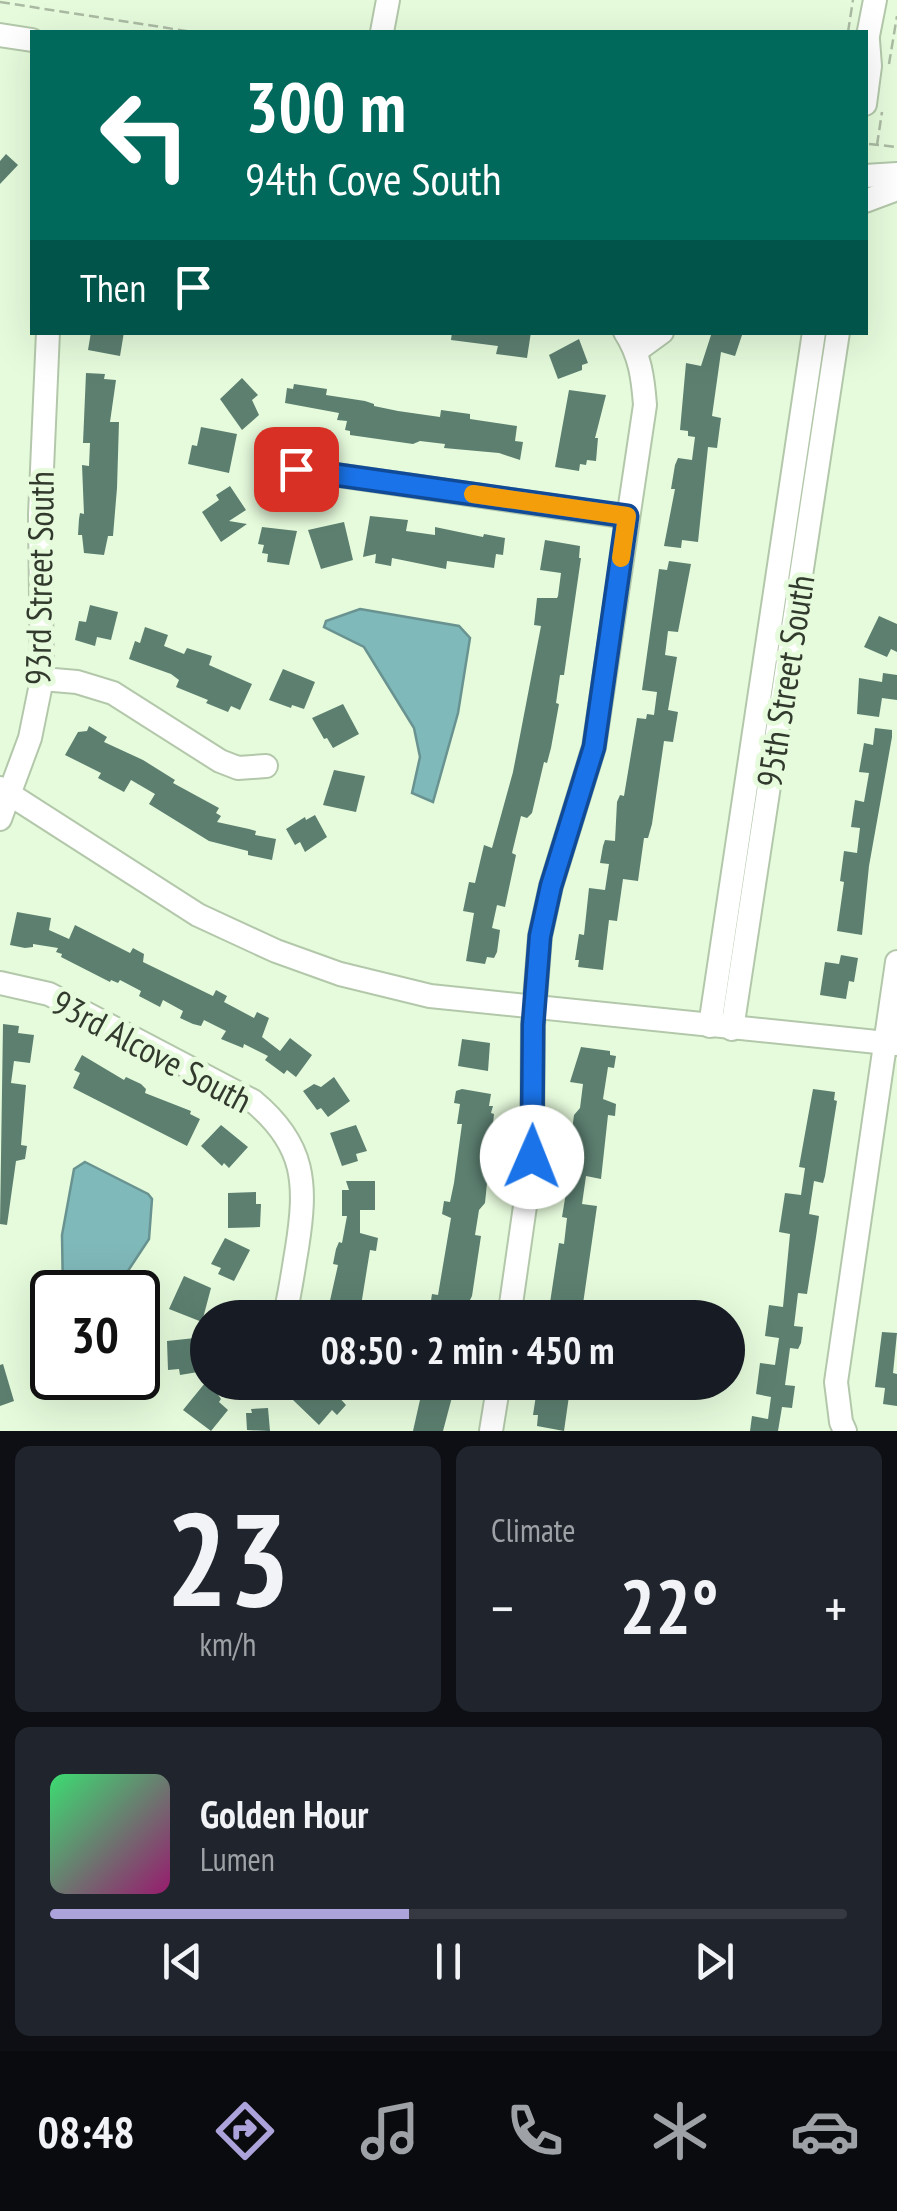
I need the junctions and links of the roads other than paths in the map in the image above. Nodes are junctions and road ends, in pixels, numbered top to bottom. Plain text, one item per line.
1 (388, 0) edge
2 (875, 0) edge
3 (382, 30) edge
4 (864, 30) edge
5 (0, 35) edge
6 (30, 40) edge
7 (897, 174) edge
8 (868, 176) edge
9 (897, 190) edge
10 (868, 200) edge
11 (48, 335) edge
12 (814, 335) edge
13 (838, 335) edge
14 (630, 342) edge
15 (296, 469) dead end
16 (627, 516) junction
17 (42, 679) junction
18 (266, 766) dead end
19 (5, 791) edge
20 (0, 818) edge
21 (897, 962) edge
22 (0, 983) edge
23 (534, 1005) junction
24 (722, 1028) junction
25 (891, 1044) edge
26 (287, 1300) edge
27 (512, 1300) edge
28 (496, 1400) edge
29 (492, 1431) edge
30 (845, 1431) edge

1 - 3 street
2 - 4 street
5 - 6 street
7 - 8 street
9 - 10 street
11 - 17 street, 93rd Street South
12 - 24 street, 95th Street South
13 - 24 street, 95th Street South
14 - 16 street
15 - 16 street
16 - 23 street
17 - 18 street
17 - 19 street, 93rd Street South
19 - 20 street, 93rd Street South
19 - 23 street
21 - 25 street
22 - 26 street, 93rd Alcove South
23 - 24 street
23 - 27 street
24 - 25 street
25 - 30 street
28 - 29 street

